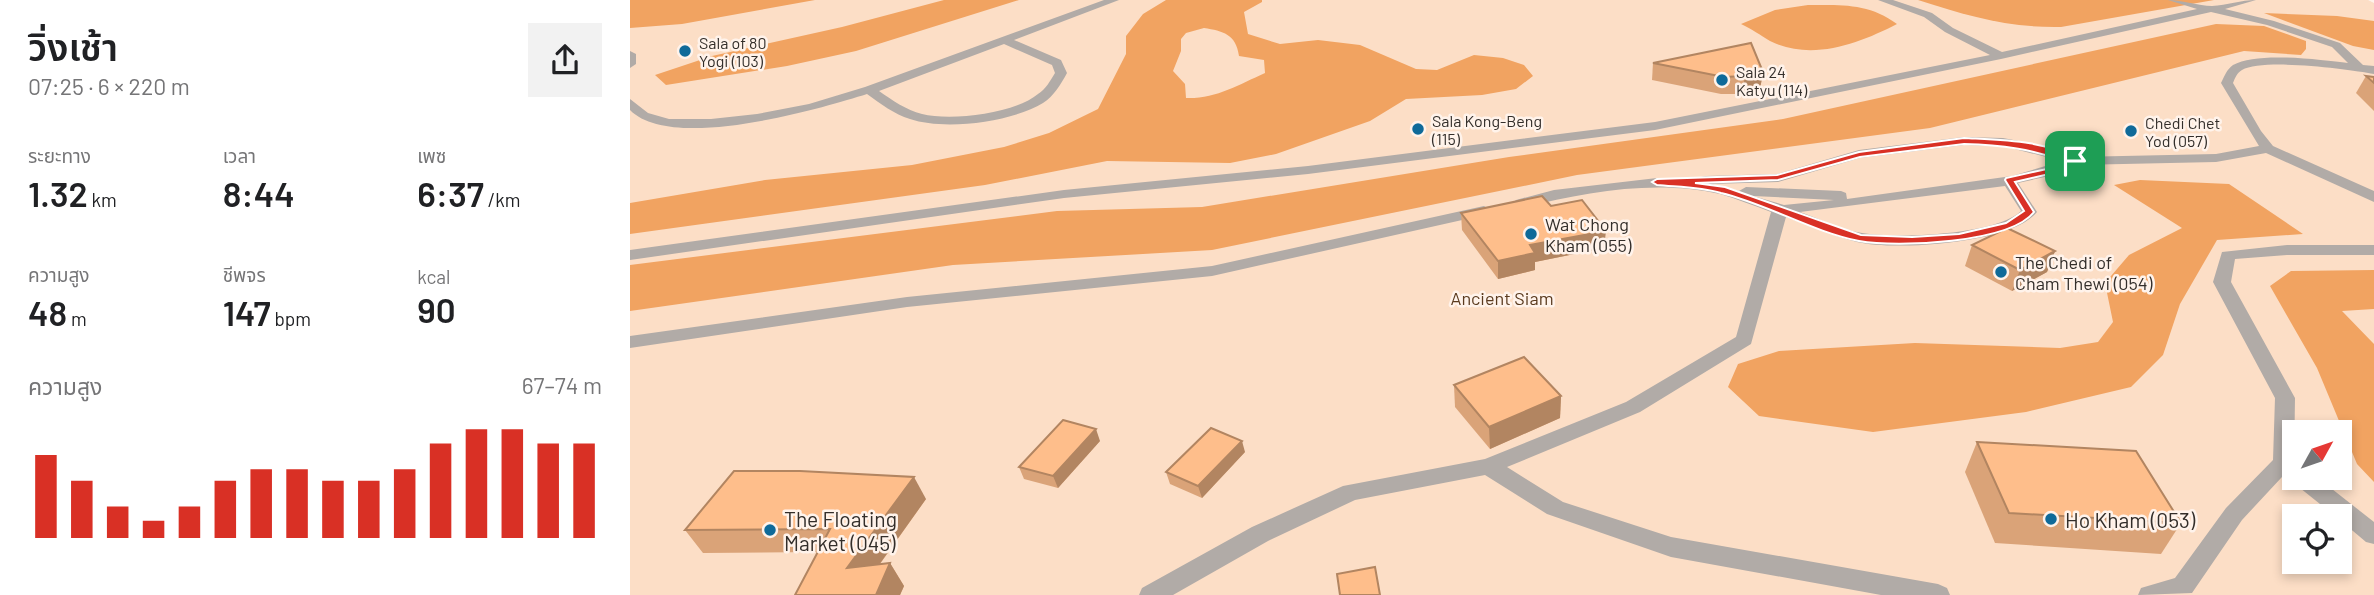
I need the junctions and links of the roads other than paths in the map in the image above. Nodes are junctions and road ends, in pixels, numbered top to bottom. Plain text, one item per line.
1 (1114, 0) edge
2 (1883, 0) edge
3 (2173, 0) edge
4 (2251, 0) edge
5 (2212, 10) junction
6 (1004, 40) junction
7 (630, 54) edge
8 (2001, 56) junction
9 (630, 64) edge
10 (2367, 69) edge
11 (869, 90) junction
12 (630, 103) edge
13 (2268, 149) junction
14 (2075, 161) junction
15 (2009, 180) junction
16 (1657, 182) junction
17 (1722, 190) junction
18 (2374, 197) edge
19 (1882, 199) junction
20 (1780, 209) junction
21 (2374, 250) edge
22 (630, 255) edge
23 (630, 342) edge
24 (2286, 420) edge
25 (1488, 466) junction
26 (2282, 473) edge
27 (2318, 490) edge
28 (2374, 535) edge
29 (1151, 595) edge
30 (1938, 595) edge
31 (2150, 595) edge

1 - 6 lane
2 - 8 lane
3 - 5 lane
4 - 5 lane
5 - 8 lane
5 - 10 lane
6 - 11 lane
6 - 11 lane
7 - 9 lane
8 - 22 lane
10 - 13 lane
11 - 12 lane
13 - 14 lane
13 - 18 lane
14 - 15 lane
14 - 16 lane
15 - 19 lane
15 - 20 lane
16 - 17 lane
16 - 23 lane
17 - 19 lane
17 - 20 lane
19 - 20 lane
20 - 25 lane
21 - 24 lane
25 - 29 lane
25 - 30 lane
26 - 31 lane
27 - 28 lane

